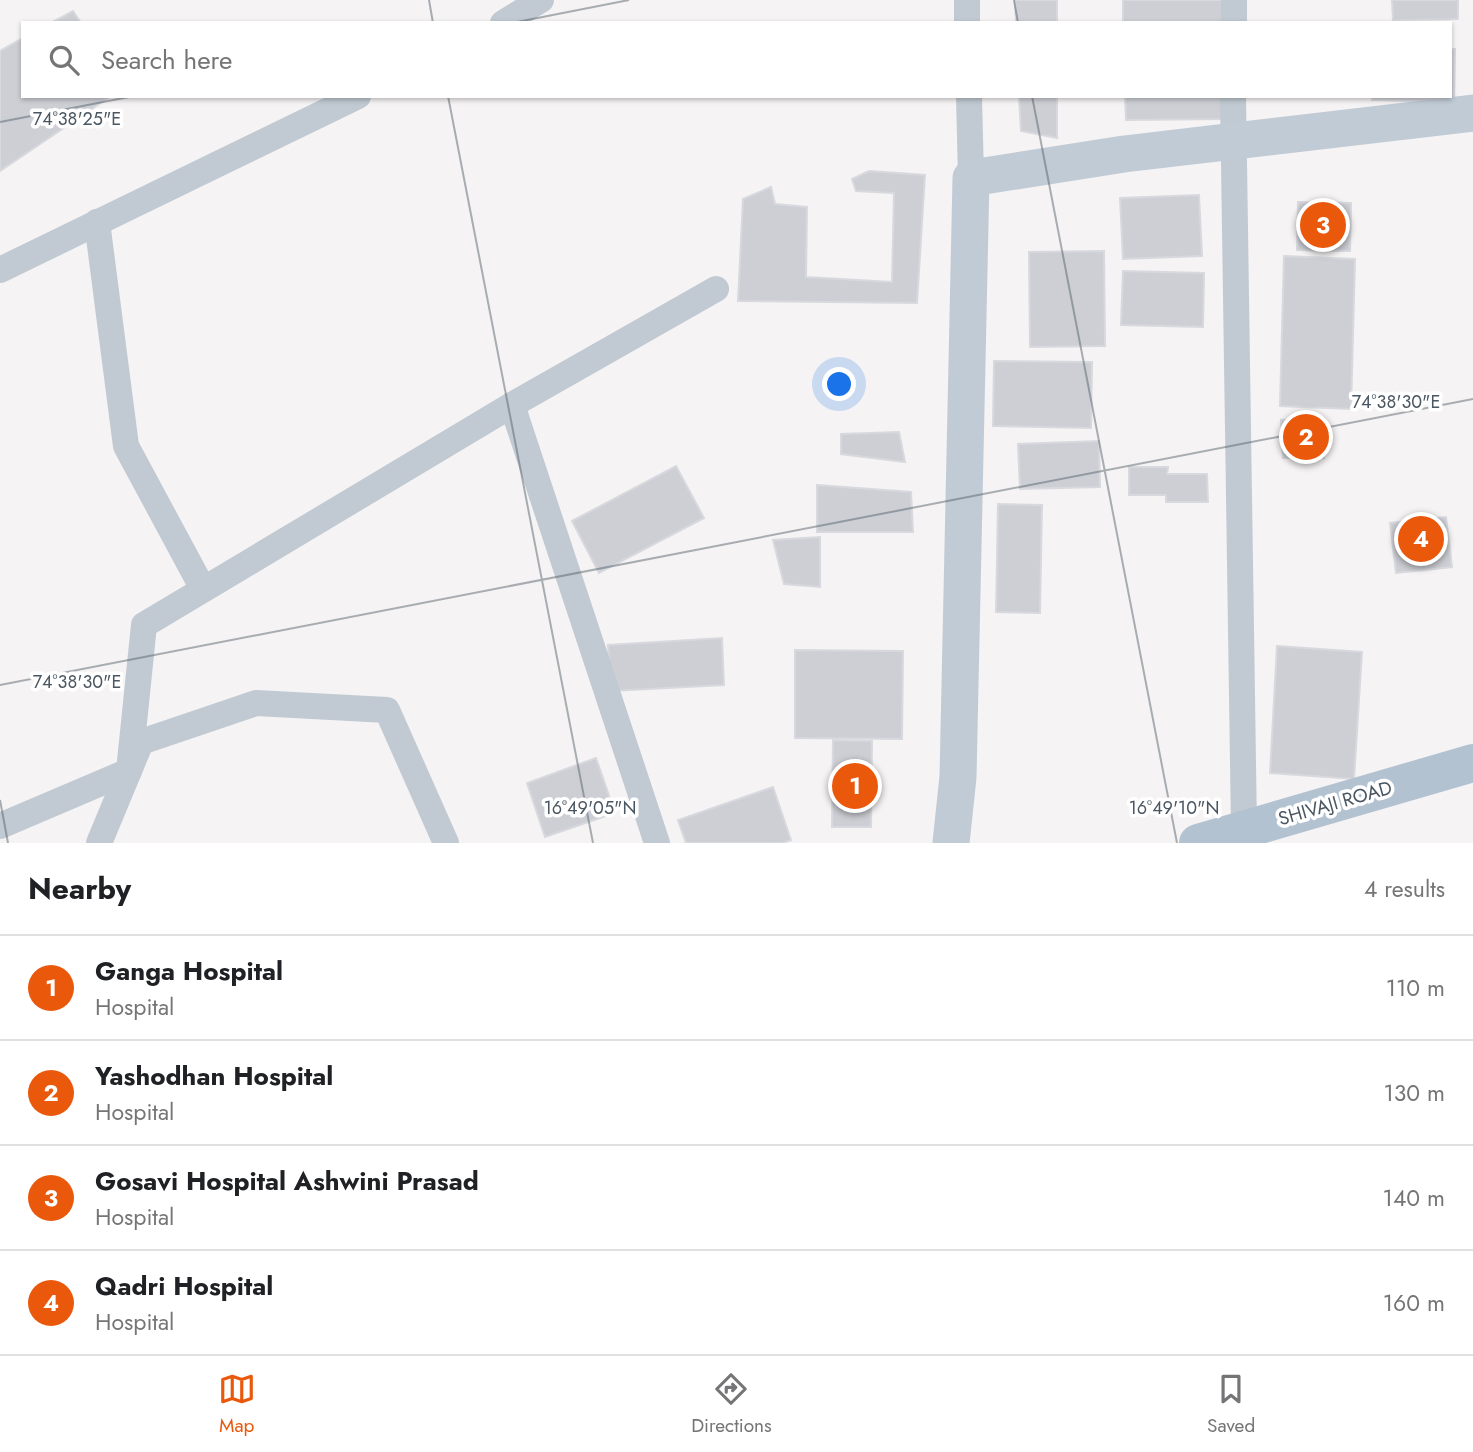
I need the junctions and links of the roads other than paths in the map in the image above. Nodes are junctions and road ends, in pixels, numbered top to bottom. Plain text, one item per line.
1 (541, 0) edge
2 (967, 0) edge
3 (1234, 0) edge
4 (506, 21) edge
5 (967, 21) edge
6 (1234, 21) edge
7 (354, 98) edge
8 (969, 98) edge
9 (1233, 98) edge
10 (1473, 113) edge
11 (1232, 141) junction
12 (971, 178) junction
13 (97, 222) junction
14 (0, 270) edge
15 (716, 289) dead end
16 (512, 405) junction
17 (203, 589) junction
18 (1473, 763) edge
19 (129, 771) junction
20 (0, 826) edge
21 (1244, 829) junction
22 (99, 843) edge
23 (446, 843) edge
24 (657, 843) edge
25 (951, 843) edge
26 (1198, 843) edge

1 - 4 street
2 - 5 street
3 - 6 street
7 - 13 street
8 - 12 street
9 - 11 street
10 - 11 main road
11 - 12 main road
11 - 21 street
12 - 25 main road
13 - 14 street
13 - 17 street
15 - 16 street
16 - 17 street
16 - 24 street
17 - 19 street
18 - 21 main road, SHIVAJI ROAD
19 - 20 street
19 - 22 street
19 - 23 street
21 - 26 main road, SHIVAJI ROAD

